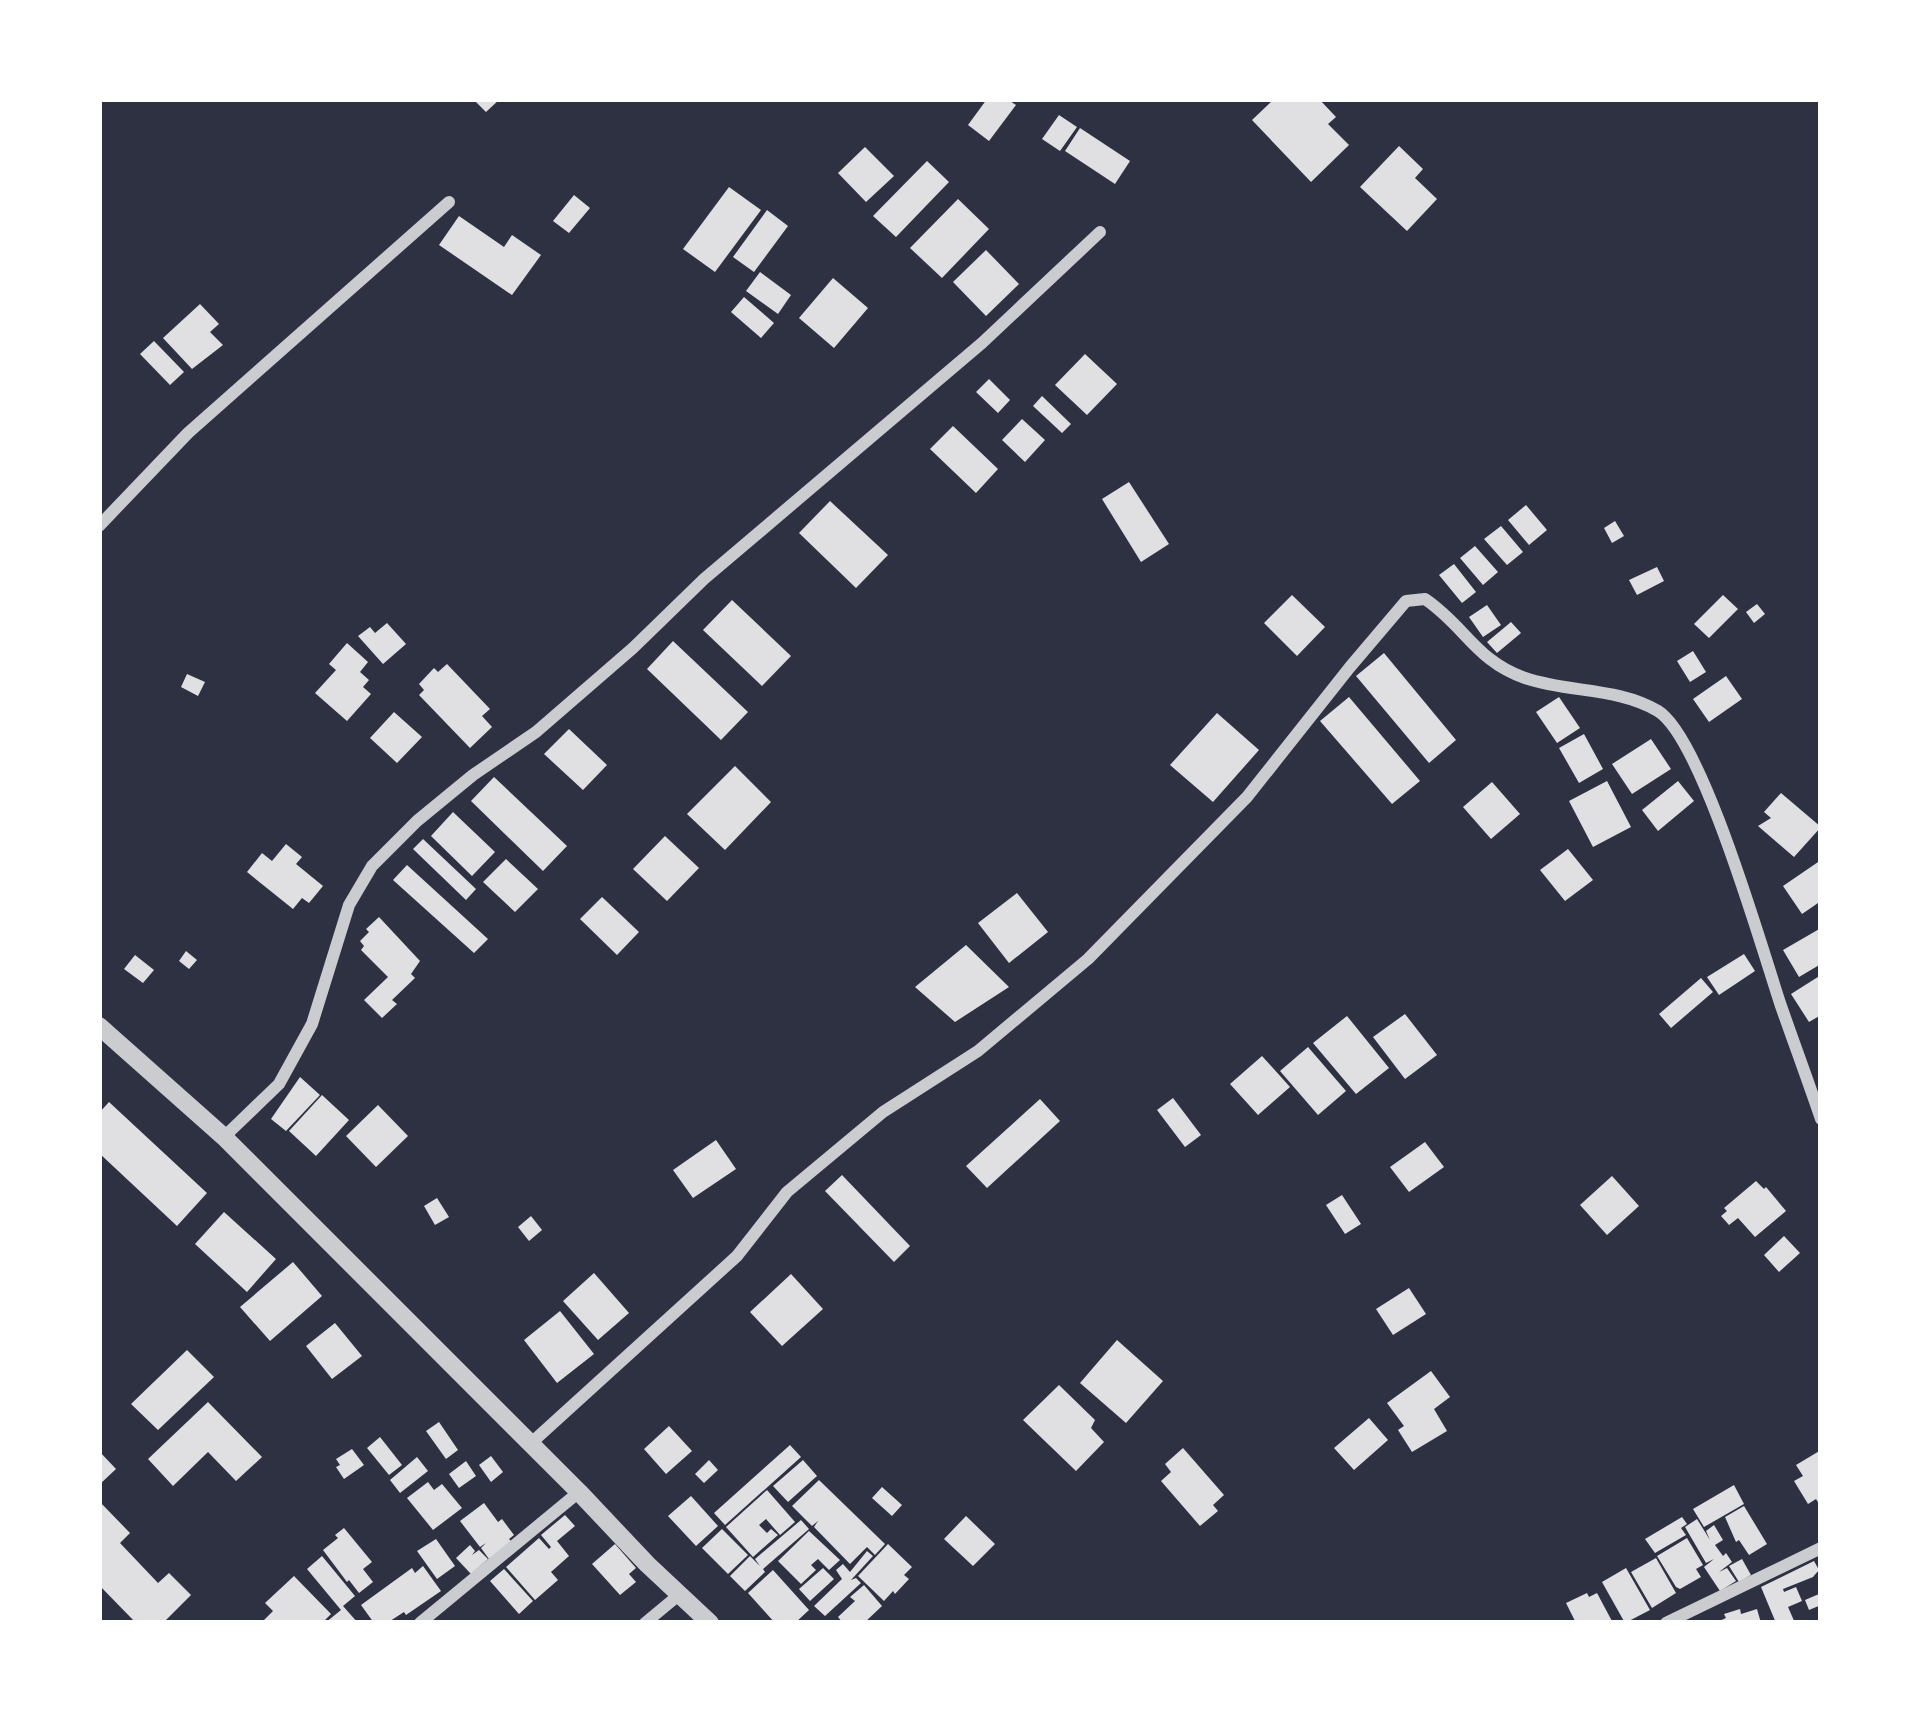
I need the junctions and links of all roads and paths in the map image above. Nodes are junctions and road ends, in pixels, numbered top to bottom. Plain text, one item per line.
1 (449, 202) dead end
2 (1100, 232) dead end
3 (99, 526) edge
4 (99, 1026) edge
5 (1821, 1118) edge
6 (224, 1137) junction
7 (529, 1444) junction
8 (579, 1492) junction
9 (1821, 1549) edge
10 (680, 1594) junction
11 (420, 1623) edge
12 (645, 1623) edge
13 (710, 1623) edge
14 (1666, 1623) edge

1 - 3 street
2 - 6 street
4 - 6 street
5 - 7 street
6 - 7 street
7 - 8 street
8 - 10 street
8 - 11 street
9 - 14 street
10 - 12 street
10 - 13 street

